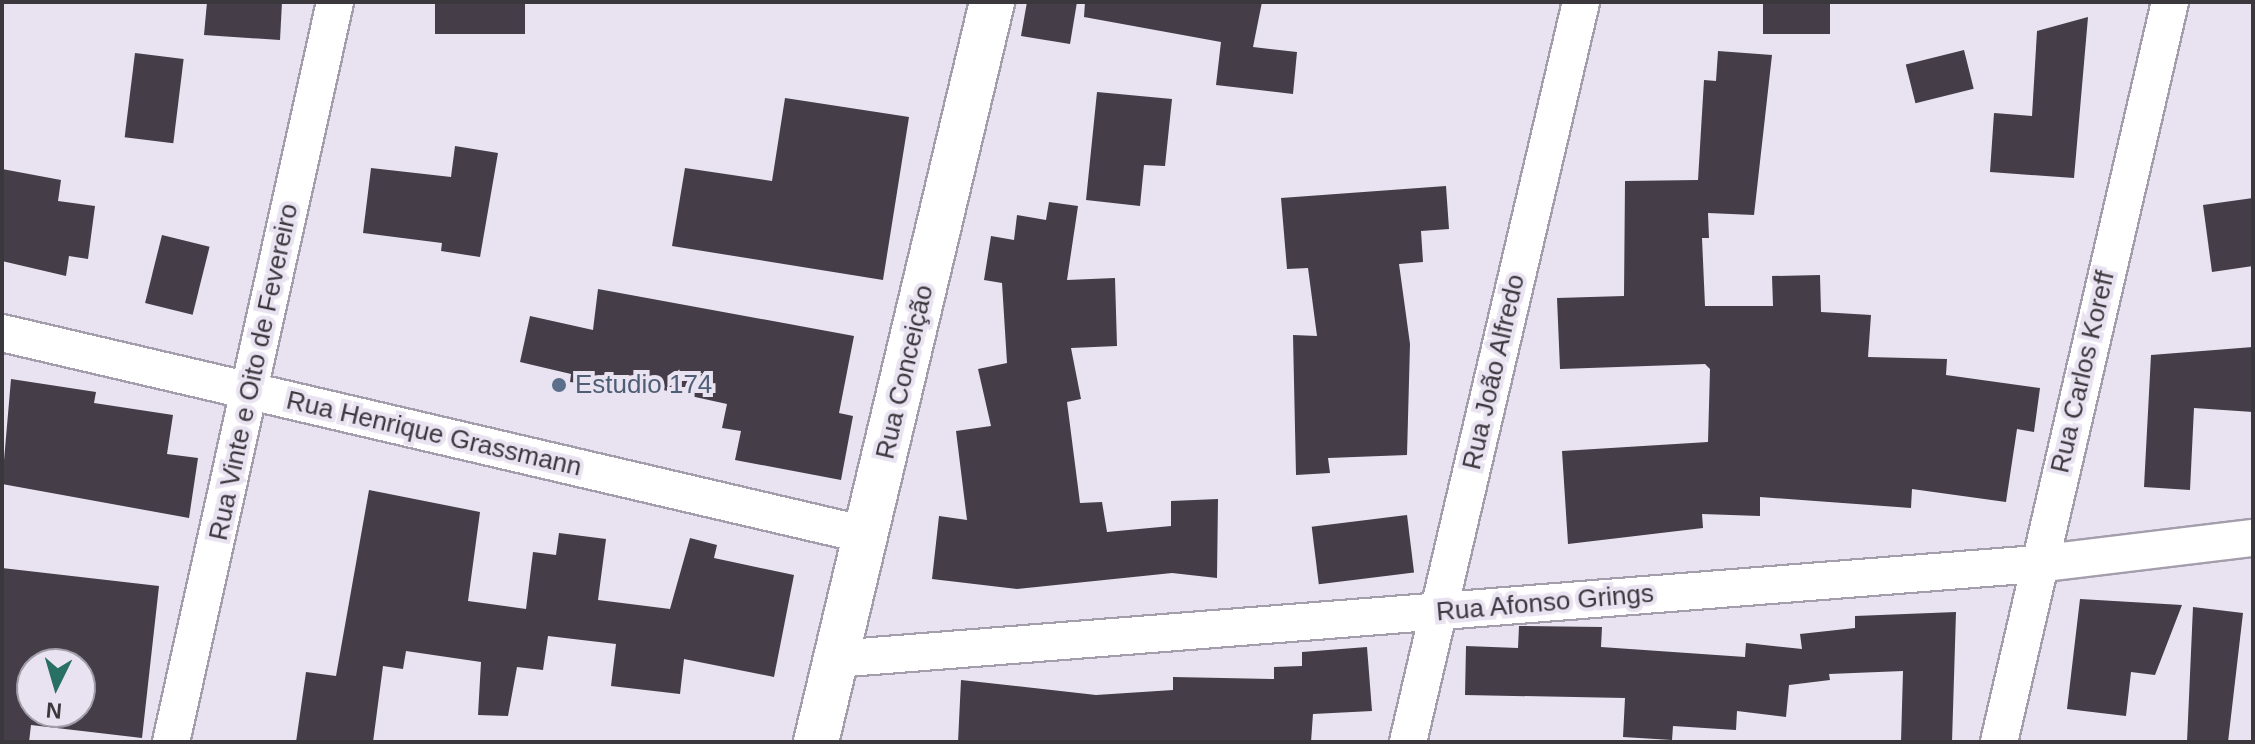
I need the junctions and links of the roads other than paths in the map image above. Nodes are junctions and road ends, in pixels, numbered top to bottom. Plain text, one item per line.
1 (335, 2) edge
2 (992, 2) edge
3 (1581, 2) edge
4 (2170, 2) edge
5 (2, 333) edge
6 (250, 391) junction
7 (866, 535) junction
8 (2253, 538) edge
9 (2037, 564) junction
10 (1437, 612) junction
11 (835, 659) junction
12 (171, 742) edge
13 (816, 742) edge
14 (1408, 742) edge
15 (1999, 742) edge

1 - 6 street, Rua Vinte e Oito de Fevereiro
2 - 7 main road, Rua Conceição
3 - 10 street, Rua João Alfredo
4 - 9 street, Rua Carlos Koreff
5 - 6 street, Rua Henrique Grassmann
6 - 7 street, Rua Henrique Grassmann
6 - 12 street, Rua Vinte e Oito de Fevereiro
7 - 11 main road, Rua Conceição
8 - 9 street, Rua Afonso Grings
9 - 10 street, Rua Afonso Grings
9 - 15 street, Rua Carlos Koreff
10 - 11 street, Rua Afonso Grings
10 - 14 street, Rua João Alfredo
11 - 13 main road, Rua Conceição

